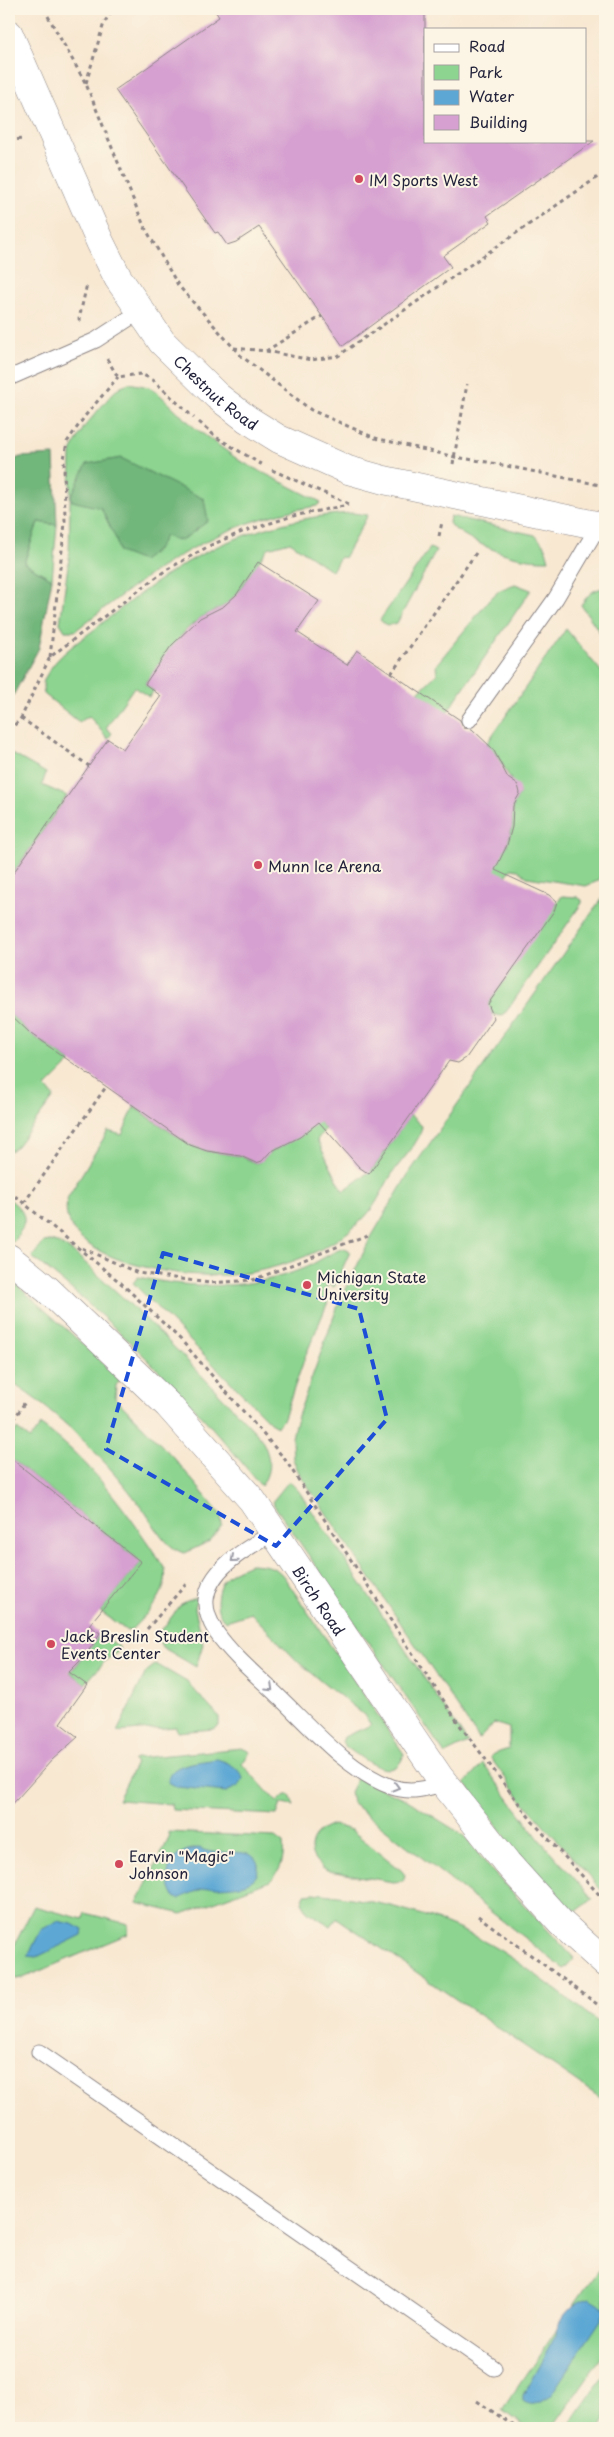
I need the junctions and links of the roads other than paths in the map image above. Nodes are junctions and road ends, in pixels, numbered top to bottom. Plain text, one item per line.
1 (9, 34) edge
2 (139, 312) junction
3 (9, 378) edge
4 (602, 526) edge
5 (469, 720) dead end
6 (9, 1258) edge
7 (274, 1532) junction
8 (444, 1783) junction
9 (605, 1963) edge
10 (39, 2052) dead end
11 (494, 2368) dead end

1 - 2 street, Chestnut Road
2 - 3 lane
2 - 4 street, Chestnut Road
4 - 5 lane
6 - 7 street, Birch Road
7 - 8 street, Birch Road
7 -> 8 lane
8 - 9 street, Birch Road
10 - 11 lane

